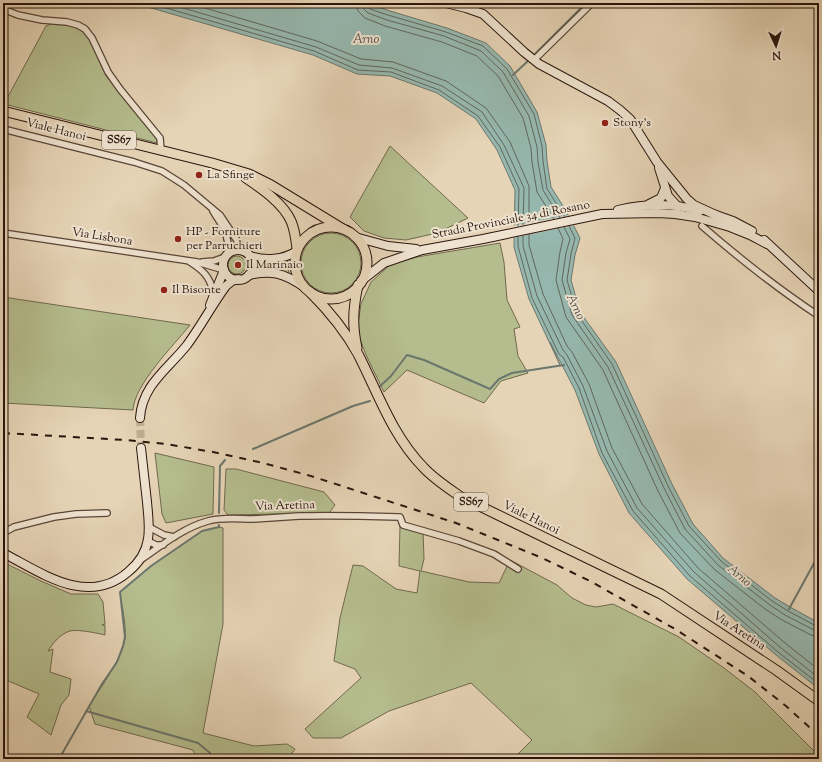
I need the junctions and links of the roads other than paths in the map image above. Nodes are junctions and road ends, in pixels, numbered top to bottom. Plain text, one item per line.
1 (446, 3) edge
2 (592, 3) edge
3 (3, 9) edge
4 (534, 60) junction
5 (3, 111) edge
6 (3, 129) edge
7 (161, 150) junction
8 (657, 162) junction
9 (235, 171) junction
10 (675, 185) junction
11 (666, 188) junction
12 (209, 206) junction
13 (676, 206) junction
14 (632, 207) junction
15 (658, 213) junction
16 (603, 214) junction
17 (718, 216) junction
18 (695, 217) junction
19 (702, 226) dead end
20 (343, 229) junction
21 (3, 233) edge
22 (355, 237) junction
23 (767, 244) junction
24 (297, 250) junction
25 (422, 250) junction
26 (228, 254) junction
27 (247, 254) junction
28 (188, 261) junction
29 (197, 262) junction
30 (224, 270) junction
31 (249, 275) junction
32 (238, 279) junction
33 (360, 284) junction
34 (307, 289) junction
35 (819, 291) edge
36 (214, 294) junction
37 (208, 313) junction
38 (819, 316) edge
39 (358, 354) junction
40 (140, 418) tunnel mouth
41 (141, 448) tunnel mouth
42 (107, 513) dead end
43 (149, 527) junction
44 (3, 533) edge
45 (174, 537) junction
46 (148, 541) junction
47 (163, 545) junction
48 (3, 553) edge
49 (138, 562) junction
50 (518, 569) dead end
51 (644, 585) joint
52 (819, 702) edge

1 - 4 main road
2 - 4 street
3 - 7 street
4 - 8 main road
5 - 7 main road, SS67
6 - 12 street, Viale Hanoi
7 - 9 main road, SS67
8 - 10 main road
8 - 11 main road
9 - 20 main road, SS67
9 - 24 main road, SS67
10 - 13 main road
10 - 17 main road
11 - 13 main road
11 - 14 main road
12 - 26 street, Viale Hanoi
12 - 27 street, Viale Hanoi
13 - 14 main road, Strada Provinciale 34 di Rosano
13 - 15 main road
13 - 17 main road, Strada Provinciale 34 di Rosano
13 - 18 main road
14 - 16 main road, Strada Provinciale 34 di Rosano
15 - 16 main road, Strada Provinciale 34 di Rosano
15 - 18 main road, Strada Provinciale 34 di Rosano
16 - 25 main road, Strada Provinciale 34 di Rosano
17 - 23 main road, Strada Provinciale 34 di Rosano
18 - 23 main road, Strada Provinciale 34 di Rosano
19 - 38 street
20 - 22 main road, Viale Hanoi
20 - 24 main road
21 - 28 street, Via Lisbona
22 - 25 main road, Strada Provinciale 34 di Rosano
22 - 33 main road, Viale Hanoi
23 - 35 main road, Strada Provinciale 34 di Rosano
24 - 27 main road
24 - 34 main road, Viale Hanoi
25 - 33 main road, Strada Provinciale 34 di Rosano
26 - 27 main road
26 - 29 street, Via Lisbona
26 - 30 main road, Viale Hanoi
27 - 31 main road
28 - 29 street, Via Lisbona
28 - 36 street
29 - 30 street, Via Lisbona
30 - 32 main road
30 - 36 main road
31 - 32 main road, Viale Hanoi
31 - 34 main road, Viale Hanoi
32 - 37 main road
33 - 34 main road, Viale Hanoi
33 - 39 main road, Viale Hanoi / SS67
34 - 39 main road, Viale Hanoi / SS67
36 - 37 main road
37 - 40 main road
39 - 51 main road, Viale Hanoi / SS67
41 - 43 main road, Via Aretina
42 - 44 street
43 - 45 street
43 - 46 main road, Via Aretina
45 - 47 street, Via Aretina
45 - 50 street, Via Aretina
46 - 47 street
46 - 49 main road, Via Aretina
47 - 49 street, Via Aretina
48 - 49 main road, Via Aretina
51 - 52 main road, Via Aretina / SS67

